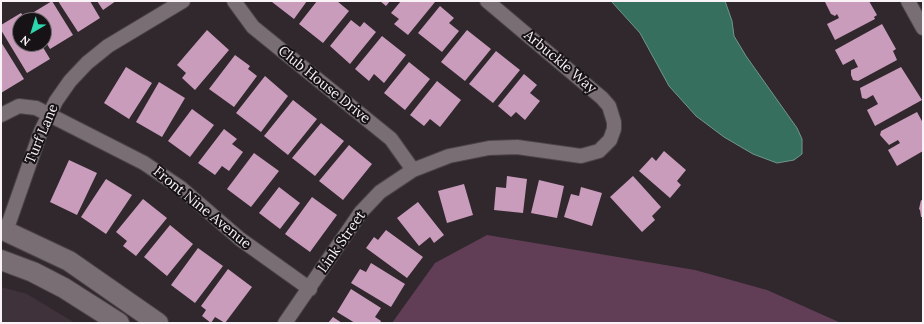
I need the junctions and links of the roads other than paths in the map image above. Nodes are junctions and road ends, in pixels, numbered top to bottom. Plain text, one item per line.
1 (183, 1) edge
2 (234, 1) edge
3 (486, 1) edge
4 (913, 3) edge
5 (923, 28) edge
6 (49, 114) junction
7 (1, 115) edge
8 (613, 135) joint
9 (413, 170) junction
10 (3, 235) edge
11 (1, 260) edge
12 (310, 289) junction
13 (118, 323) edge
14 (158, 323) edge
15 (285, 323) edge

1 - 6 street, Turf Lane
2 - 9 street, Club House Drive
3 - 8 street, Arbuckle Way
4 - 5 street
6 - 7 street, Front Nine Avenue
6 - 10 street, Turf Lane
6 - 12 street, Front Nine Avenue
8 - 9 street, Link Street
9 - 12 street, Link Street
10 - 14 street
11 - 13 street
12 - 15 street, Link Street

